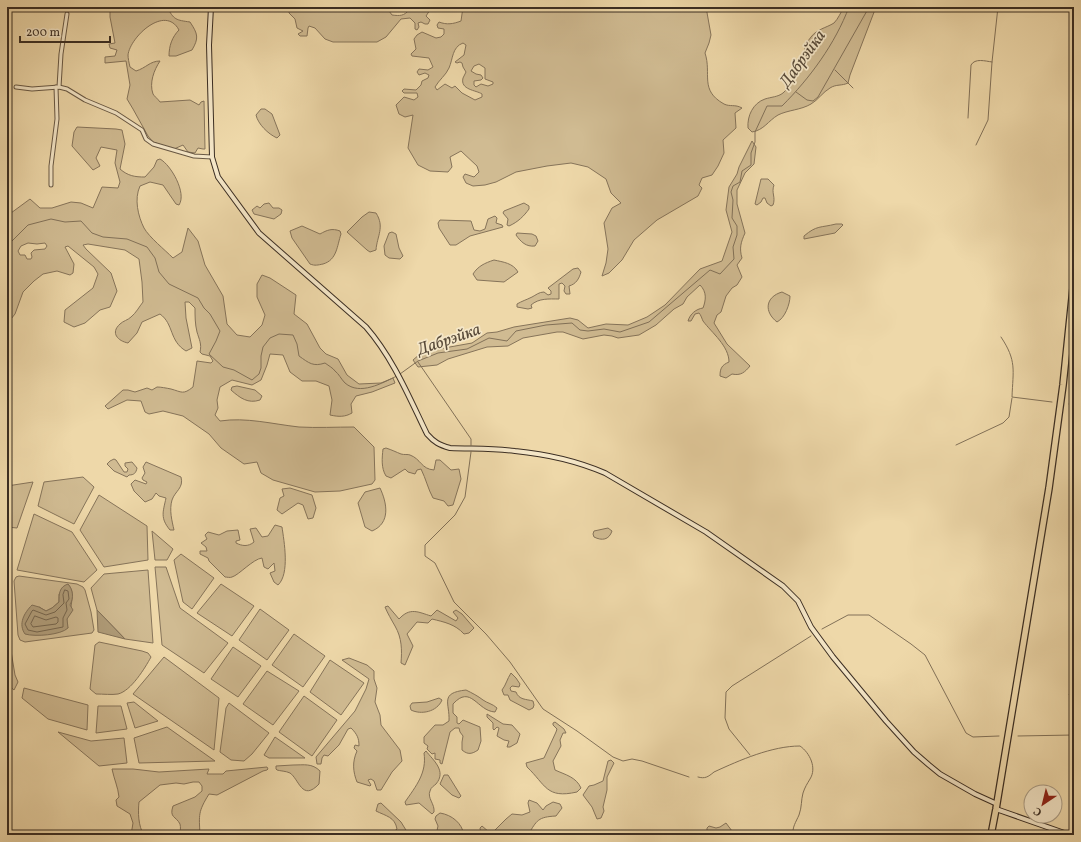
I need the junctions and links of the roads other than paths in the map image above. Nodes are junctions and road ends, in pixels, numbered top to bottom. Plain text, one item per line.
1 (211, 7) edge
2 (67, 14) dead end
3 (16, 87) dead end
4 (57, 87) junction
5 (212, 158) junction
6 (51, 185) dead end
7 (1074, 279) edge
8 (997, 806) junction
9 (991, 835) edge
10 (1070, 835) edge

1 - 5 street
2 - 4 street
3 - 4 street
4 - 5 street
4 - 6 street
5 - 8 street
7 - 8 highway
8 - 9 highway
8 - 10 street

